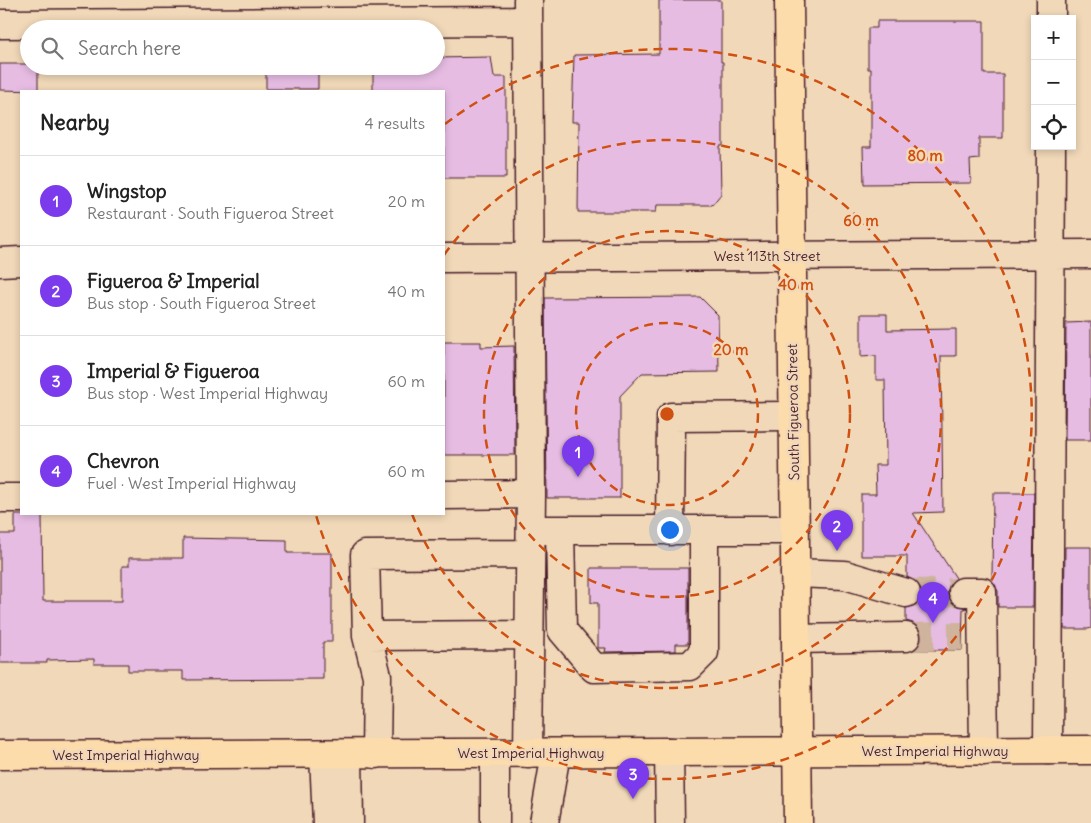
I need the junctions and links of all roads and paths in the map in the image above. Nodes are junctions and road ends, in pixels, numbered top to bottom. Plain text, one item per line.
1 (789, 0) edge
2 (1051, 0) edge
3 (528, 11) edge
4 (1051, 15) edge
5 (162, 20) edge
6 (0, 24) edge
7 (20, 24) edge
8 (1051, 150) edge
9 (1049, 254) junction
10 (1091, 254) edge
11 (791, 256) junction
12 (445, 258) edge
13 (528, 258) junction
14 (0, 262) edge
15 (20, 262) edge
16 (793, 416) junction
17 (531, 494) junction
18 (445, 495) edge
19 (0, 498) edge
20 (20, 498) edge
21 (560, 530) junction
22 (704, 530) junction
23 (794, 530) junction
24 (670, 531) junction
25 (530, 542) junction
26 (795, 573) junction
27 (963, 592) tunnel mouth
28 (906, 593) tunnel mouth
29 (529, 635) junction
30 (367, 636) junction
31 (906, 637) tunnel mouth
32 (796, 639) junction
33 (1048, 750) junction
34 (1091, 750) edge
35 (796, 751) junction
36 (984, 751) junction
37 (669, 752) junction
38 (528, 753) junction
39 (556, 753) junction
40 (336, 754) junction
41 (376, 754) junction
42 (495, 754) junction
43 (0, 755) edge
44 (327, 823) edge
45 (349, 823) edge
46 (495, 823) edge
47 (544, 823) edge
48 (670, 823) edge
49 (798, 823) edge

1 - 11 main road, South Figueroa Street
2 - 4 street
3 - 5 street
3 - 13 street
6 - 7 street
8 - 9 street
9 - 10 street, West 113th Street
9 - 11 street, West 113th Street
9 - 33 street
11 - 13 street, West 113th Street
11 - 16 main road, South Figueroa Street
12 - 13 street, West 113th Street
13 - 17 street
14 - 15 street
16 - 23 main road, South Figueroa Street
16 - 24 street
17 - 18 street
17 - 25 street
19 - 20 street
21 - 22 street
21 - 24 street
21 - 25 street
22 - 23 street
22 - 24 street
23 - 26 main road, South Figueroa Street
25 - 29 street
25 - 30 street
26 - 28 street
26 - 32 main road, South Figueroa Street
27 - 36 street
29 - 30 street
29 - 38 street
30 - 41 street
31 - 32 street
32 - 35 main road, South Figueroa Street
33 - 34 main road, West Imperial Highway
33 - 36 main road, West Imperial Highway
35 - 36 main road, West Imperial Highway
35 - 37 main road, West Imperial Highway
35 - 49 main road, South Figueroa Street
37 - 39 main road, West Imperial Highway
37 - 48 street
38 - 39 main road, West Imperial Highway
38 - 42 main road, West Imperial Highway
39 - 47 street
40 - 41 main road, West Imperial Highway
40 - 43 main road, West Imperial Highway
40 - 44 street
40 - 45 street
41 - 42 main road, West Imperial Highway
42 - 46 street

